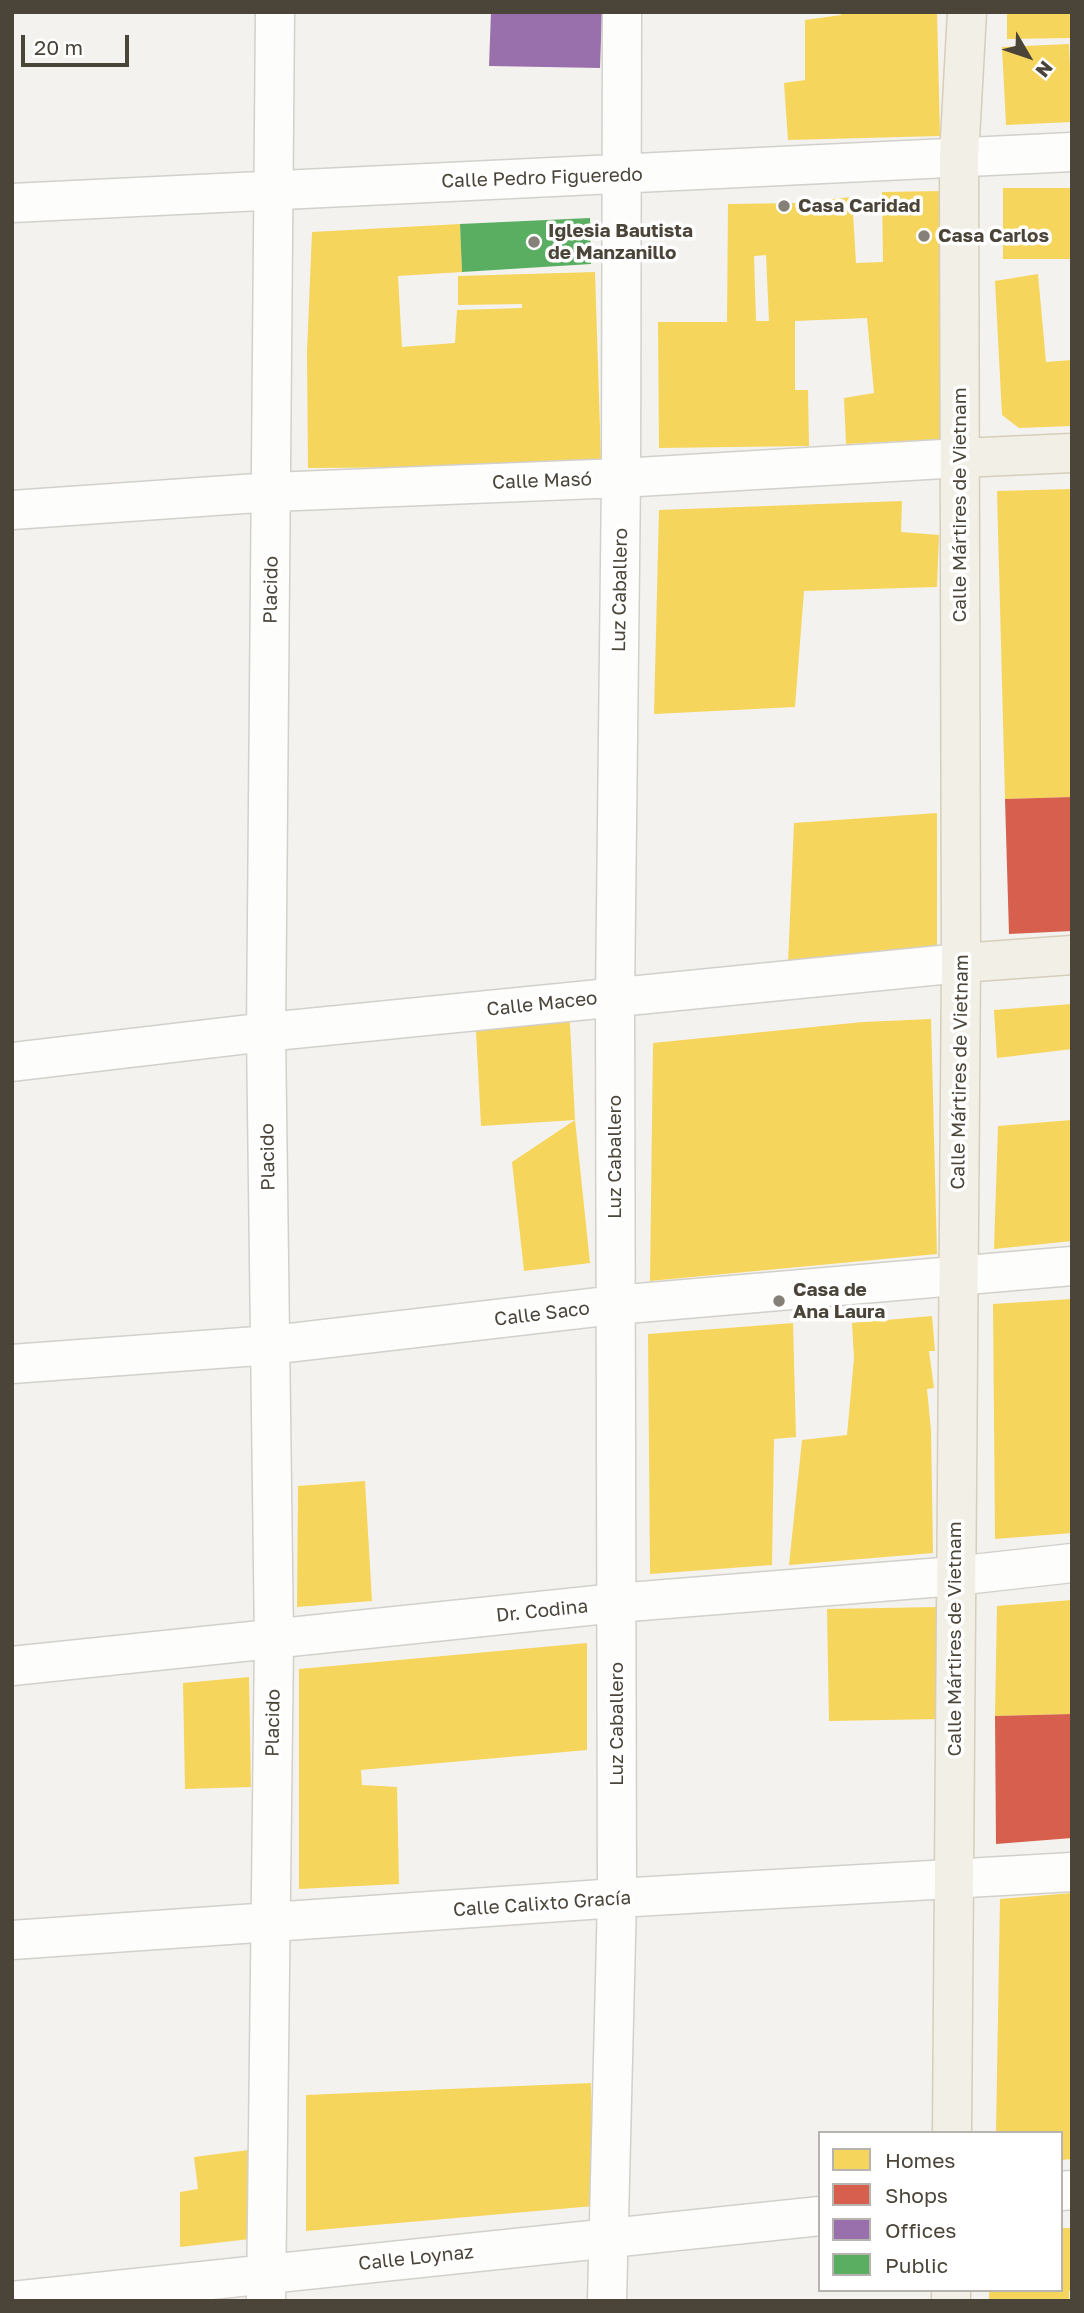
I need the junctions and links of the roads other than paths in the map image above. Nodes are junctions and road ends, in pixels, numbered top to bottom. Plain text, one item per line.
1 (275, 12) edge
2 (622, 12) edge
3 (967, 12) edge
4 (1072, 152) edge
5 (959, 157) junction
6 (621, 175) junction
7 (272, 189) junction
8 (12, 203) edge
9 (1072, 453) edge
10 (961, 458) junction
11 (621, 478) junction
12 (272, 492) junction
13 (12, 510) edge
14 (1072, 955) edge
15 (961, 963) junction
16 (615, 997) junction
17 (267, 1032) junction
18 (12, 1062) edge
19 (1072, 1266) edge
20 (957, 1277) junction
21 (615, 1306) junction
22 (271, 1345) junction
23 (12, 1364) edge
24 (1072, 1563) edge
25 (955, 1576) junction
26 (616, 1603) junction
27 (274, 1641) junction
28 (12, 1666) edge
29 (1072, 1872) edge
30 (954, 1881) junction
31 (617, 1898) junction
32 (271, 1924) junction
33 (12, 1940) edge
34 (951, 2131) edge
35 (818, 2216) edge
36 (607, 2238) junction
37 (266, 2288) edge
38 (12, 2301) edge
39 (607, 2301) edge

1 - 7 street, Placido
2 - 6 street, Luz Caballero
3 - 5 main road, Calle Mártires de Vietnam
4 - 5 street, Calle Pedro Figueredo
5 - 6 street, Calle Pedro Figueredo
5 - 10 main road, Calle Mártires de Vietnam
6 - 7 street, Calle Pedro Figueredo
6 - 11 street, Luz Caballero
7 - 8 street, Calle Pedro Figueredo
7 - 12 street, Placido
9 - 10 main road, Calle Masó
10 - 11 street, Calle Masó
10 - 15 main road, Calle Mártires de Vietnam
11 - 12 street, Calle Masó
11 - 16 street, Luz Caballero
12 - 13 street, Calle Masó
12 - 17 street, Placido
14 - 15 main road, Calle Maceo
15 - 16 street, Calle Maceo
15 - 20 main road, Calle Mártires de Vietnam
16 - 17 street, Calle Maceo
16 - 21 street, Luz Caballero
17 - 18 street, Calle Maceo
17 - 22 street, Placido
19 - 20 street, Calle Saco
20 - 21 street, Calle Saco
20 - 25 main road, Calle Mártires de Vietnam
21 - 22 street, Calle Saco
21 - 26 street, Luz Caballero
22 - 23 street, Calle Saco
22 - 27 street, Placido
24 - 25 street, Dr. Codina
25 - 26 street, Dr. Codina
25 - 30 main road, Calle Mártires de Vietnam
26 - 27 street, Dr. Codina
26 - 31 street, Luz Caballero
27 - 28 street, Dr. Codina
27 - 32 street, Placido
29 - 30 street, Calle Calixto Gracía
30 - 31 street, Calle Calixto Gracía
30 - 34 main road, Calle Mártires de Vietnam
31 - 32 street, Calle Calixto Gracía
31 - 36 street, Luz Caballero
32 - 33 street, Calle Calixto Gracía
32 - 37 street, Placido
35 - 36 street, Calle Loynaz
36 - 37 street, Calle Loynaz
36 - 39 street, Luz Caballero
37 - 38 street, Calle Loynaz

